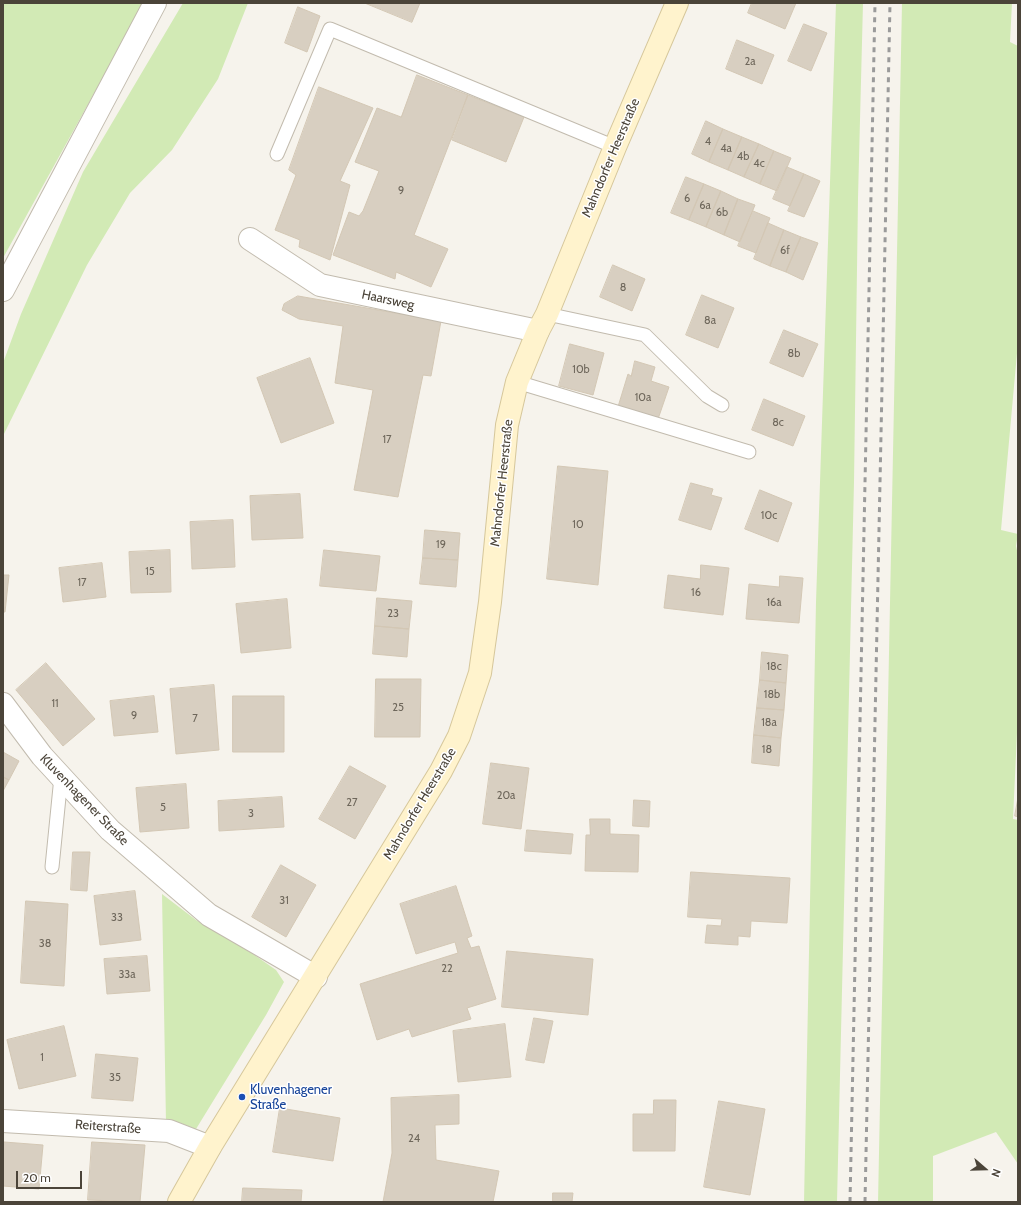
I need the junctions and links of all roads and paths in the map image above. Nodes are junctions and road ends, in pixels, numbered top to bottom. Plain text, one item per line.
1 (155, 3) edge
2 (677, 3) edge
3 (615, 147) junction
4 (277, 154) dead end
5 (250, 239) dead end
6 (3, 290) edge
7 (542, 322) junction
8 (517, 382) junction
9 (722, 405) dead end
10 (749, 452) dead end
11 (3, 704) edge
12 (61, 777) junction
13 (52, 867) dead end
14 (316, 977) junction
15 (3, 1121) edge
16 (210, 1147) junction
17 (179, 1202) edge

1 - 6 street
2 - 3 main road, Mahndorfer Heerstraße
3 - 4 lane
3 - 7 main road, Mahndorfer Heerstraße
5 - 7 street, Haarsweg
7 - 8 main road, Mahndorfer Heerstraße
7 - 9 lane
8 - 10 lane
8 - 14 main road, Mahndorfer Heerstraße
11 - 12 street, Kluvenhagener Straße
12 - 13 lane
12 - 14 street, Kluvenhagener Straße
14 - 16 main road, Mahndorfer Heerstraße
15 - 16 street, Reiterstraße
16 - 17 main road, Mahndorfer Heerstraße

